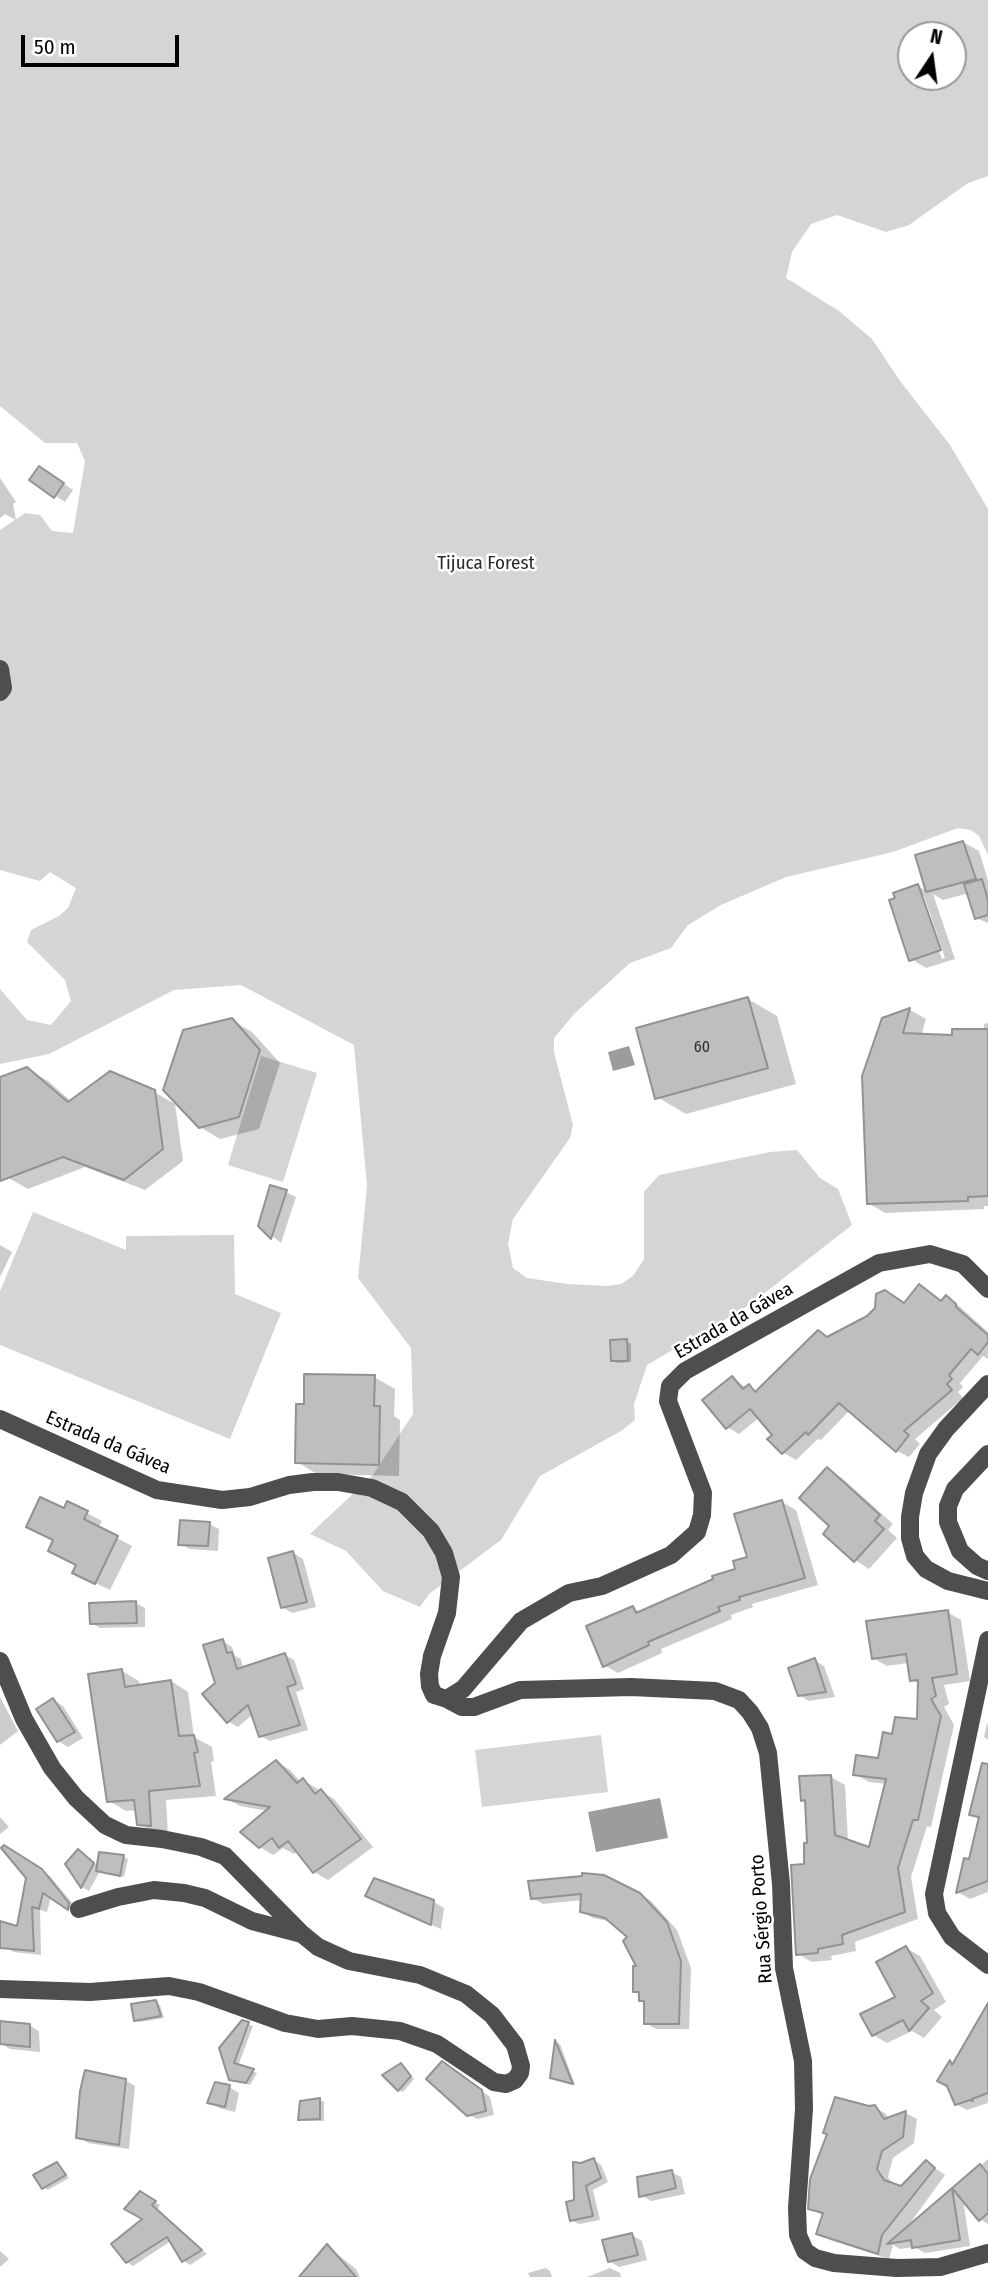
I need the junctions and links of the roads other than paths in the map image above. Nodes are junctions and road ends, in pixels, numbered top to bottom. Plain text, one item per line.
1 (0, 669) edge
2 (0, 692) edge
3 (988, 1289) edge
4 (988, 1384) edge
5 (0, 1419) edge
6 (988, 1454) edge
7 (988, 1571) edge
8 (988, 1591) edge
9 (988, 1640) edge
10 (0, 1661) edge
11 (447, 1699) junction
12 (79, 1909) dead end
13 (302, 1934) junction
14 (988, 1965) edge
15 (0, 1989) edge
16 (988, 2253) edge

1 - 2 street
3 - 11 street, Estrada da Gávea
4 - 8 street
5 - 11 street, Estrada da Gávea
6 - 7 street
9 - 14 street
10 - 13 street
11 - 16 street, Rua Sérgio Porto
12 - 13 street
13 - 15 street

